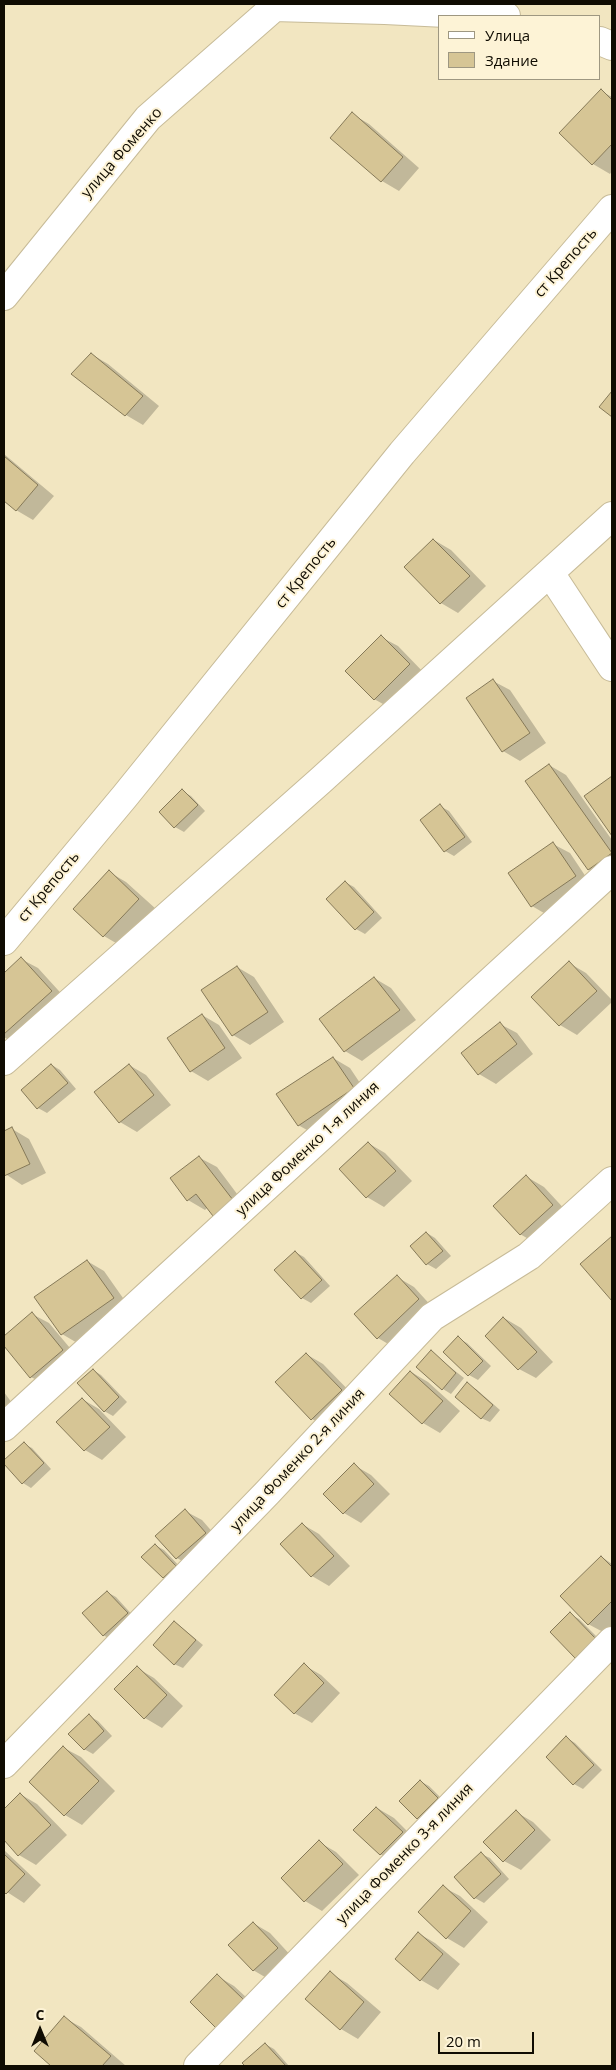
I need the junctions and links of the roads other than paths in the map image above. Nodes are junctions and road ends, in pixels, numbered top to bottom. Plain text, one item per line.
1 (276, 6) edge
2 (486, 15) edge
3 (612, 209) edge
4 (4, 296) edge
5 (612, 516) edge
6 (550, 573) junction
7 (612, 667) edge
8 (612, 870) edge
9 (4, 941) edge
10 (4, 1061) edge
11 (612, 1181) edge
12 (4, 1428) edge
13 (612, 1641) edge
14 (4, 1764) edge
15 (198, 2066) edge

1 - 2 street
1 - 4 street, улица Фоменко
3 - 9 street, ст Крепость
5 - 6 street
6 - 7 street
6 - 10 street
8 - 12 street, улица Фоменко 1-я линия
11 - 14 street, улица Фоменко 2-я линия
13 - 15 street, улица Фоменко 3-я линия

